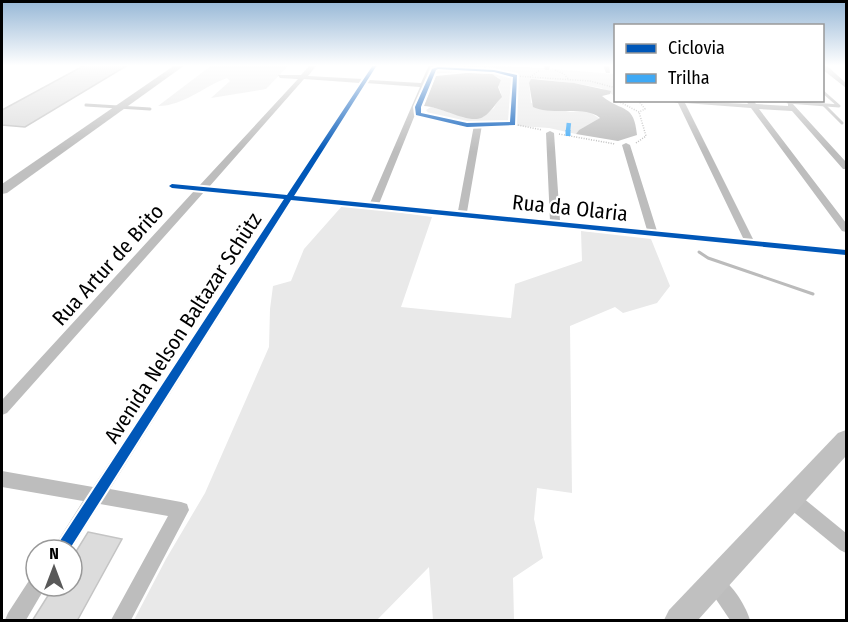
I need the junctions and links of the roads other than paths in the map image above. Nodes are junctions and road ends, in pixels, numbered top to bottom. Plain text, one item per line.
1 (140, 94) edge
2 (287, 94) edge
3 (357, 94) edge
4 (421, 94) edge
5 (825, 94) edge
6 (680, 102) edge
7 (716, 102) edge
8 (789, 102) edge
9 (797, 102) edge
10 (751, 103) edge
11 (86, 105) dead end
12 (823, 105) junction
13 (121, 107) junction
14 (150, 109) dead end
15 (795, 109) junction
16 (842, 123) dead end
17 (478, 125) dead end
18 (550, 133) road end
19 (626, 145) road end
20 (846, 167) edge
21 (172, 186) dead end
22 (201, 189) junction
23 (2, 190) edge
24 (290, 197) junction
25 (375, 205) junction
26 (462, 215) junction
27 (555, 224) junction
28 (846, 229) edge
29 (653, 234) junction
30 (751, 243) junction
31 (843, 253) edge
32 (846, 265) edge
33 (2, 409) edge
34 (846, 440) edge
35 (2, 479) edge
36 (96, 495) junction
37 (791, 499) junction
38 (68, 538) edge
39 (846, 544) edge
40 (714, 582) junction
41 (29, 598) edge
42 (15, 621) edge
43 (121, 621) edge
44 (679, 621) edge
45 (741, 621) edge

1 - 13 main road
2 - 22 street, Rua Artur de Brito
3 - 24 street, Avenida Nelson Baltazar Schütz
4 - 25 street
5 - 12 lane
6 - 30 street
7 - 10 street
8 - 15 street
9 - 12 lane
10 - 15 street
10 - 28 street
11 - 13 lane
12 - 16 lane
13 - 14 lane
13 - 23 main road
15 - 20 street
17 - 26 street
18 - 27 street
19 - 29 street
21 - 22 street, Rua da Olaria
22 - 24 street, Rua da Olaria
22 - 33 street, Rua Artur de Brito
24 - 25 street, Rua da Olaria
24 - 36 street, Avenida Nelson Baltazar Schütz
25 - 26 street, Rua da Olaria
26 - 27 street, Rua da Olaria
27 - 29 street, Rua da Olaria
29 - 30 street, Rua da Olaria
30 - 31 street, Rua da Olaria
31 - 32 street
34 - 37 main road
35 - 36 street
36 - 38 street, Avenida Nelson Baltazar Schütz
36 - 43 street
37 - 39 street
37 - 40 main road
40 - 44 main road
40 - 45 street
41 - 42 street

